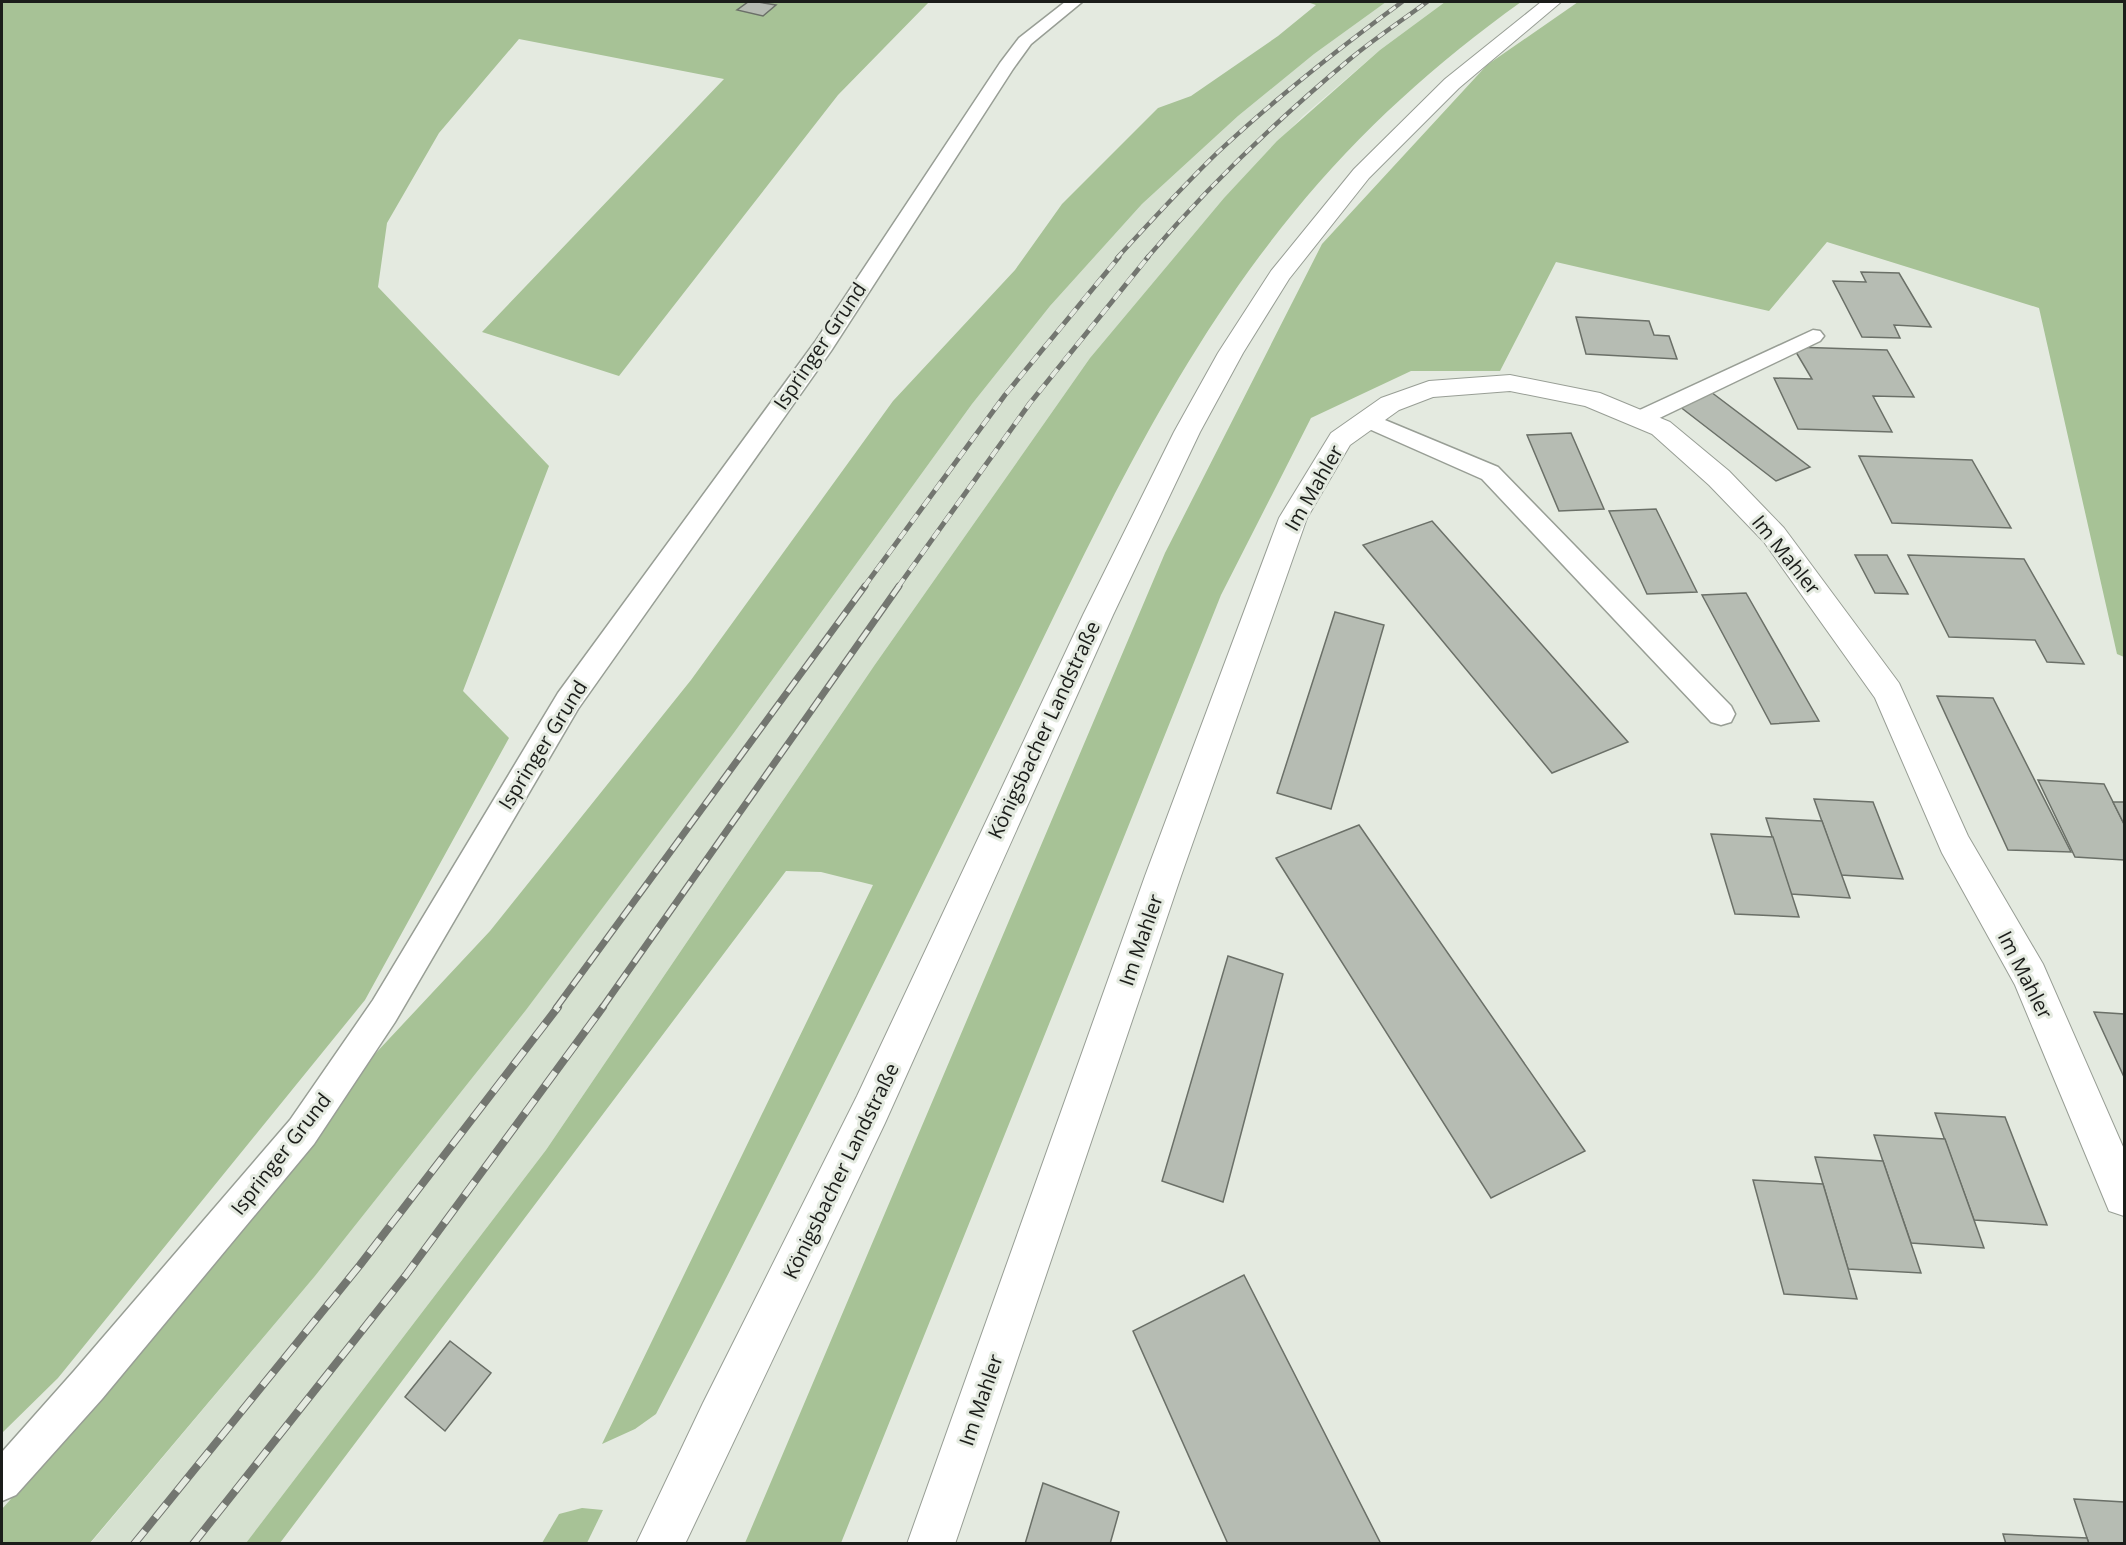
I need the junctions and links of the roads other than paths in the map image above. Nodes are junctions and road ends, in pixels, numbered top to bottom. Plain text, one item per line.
1 (1074, 2) edge
2 (1552, 2) edge
3 (1813, 336) dead end
4 (1639, 419) junction
5 (1368, 420) junction
6 (1721, 714) dead end
7 (2124, 1196) edge
8 (2, 1481) edge
9 (660, 1544) edge
10 (931, 1544) edge

1 - 8 lane, Ispringer Grund
2 - 9 street, Königsbacher Landstraße
3 - 4 lane
4 - 5 street, Im Mahler
4 - 7 street, Im Mahler
5 - 6 lane
5 - 10 street, Im Mahler

